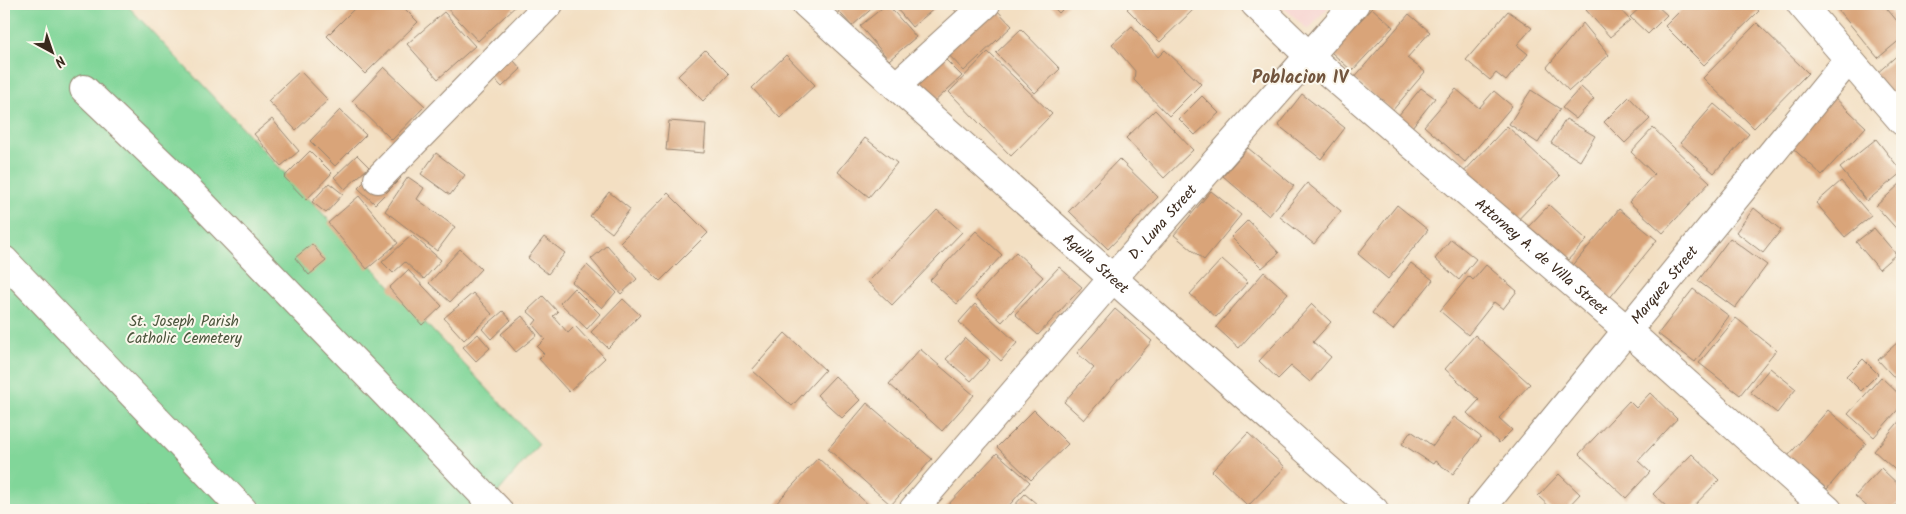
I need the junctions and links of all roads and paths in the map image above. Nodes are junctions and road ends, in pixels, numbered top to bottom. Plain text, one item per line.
1 (549, 4) edge
2 (986, 4) edge
3 (1255, 4) edge
4 (1355, 4) edge
5 (1801, 4) edge
6 (812, 9) edge
7 (1309, 56) junction
8 (1849, 60) junction
9 (896, 86) junction
10 (84, 89) dead end
11 (1902, 121) edge
12 (378, 179) dead end
13 (4, 260) edge
14 (1113, 278) junction
15 (1628, 331) junction
16 (916, 509) edge
17 (243, 510) edge
18 (498, 510) edge
19 (1374, 510) edge
20 (1480, 510) edge
21 (1828, 510) edge

1 - 12 street
2 - 9 street
3 - 7 street, Attorney A. de Villa Street
4 - 7 street, D. Luna Street
5 - 8 street
6 - 9 street, Aguila Street
7 - 14 street, D. Luna Street
7 - 15 street, Attorney A. de Villa Street
8 - 11 street
8 - 15 street, Marquez Street
9 - 14 street, Aguila Street
10 - 18 street
13 - 17 street
14 - 16 street, D. Luna Street
14 - 19 street, Aguila Street
15 - 20 street, Marquez Street
15 - 21 street, Attorney A. de Villa Street

